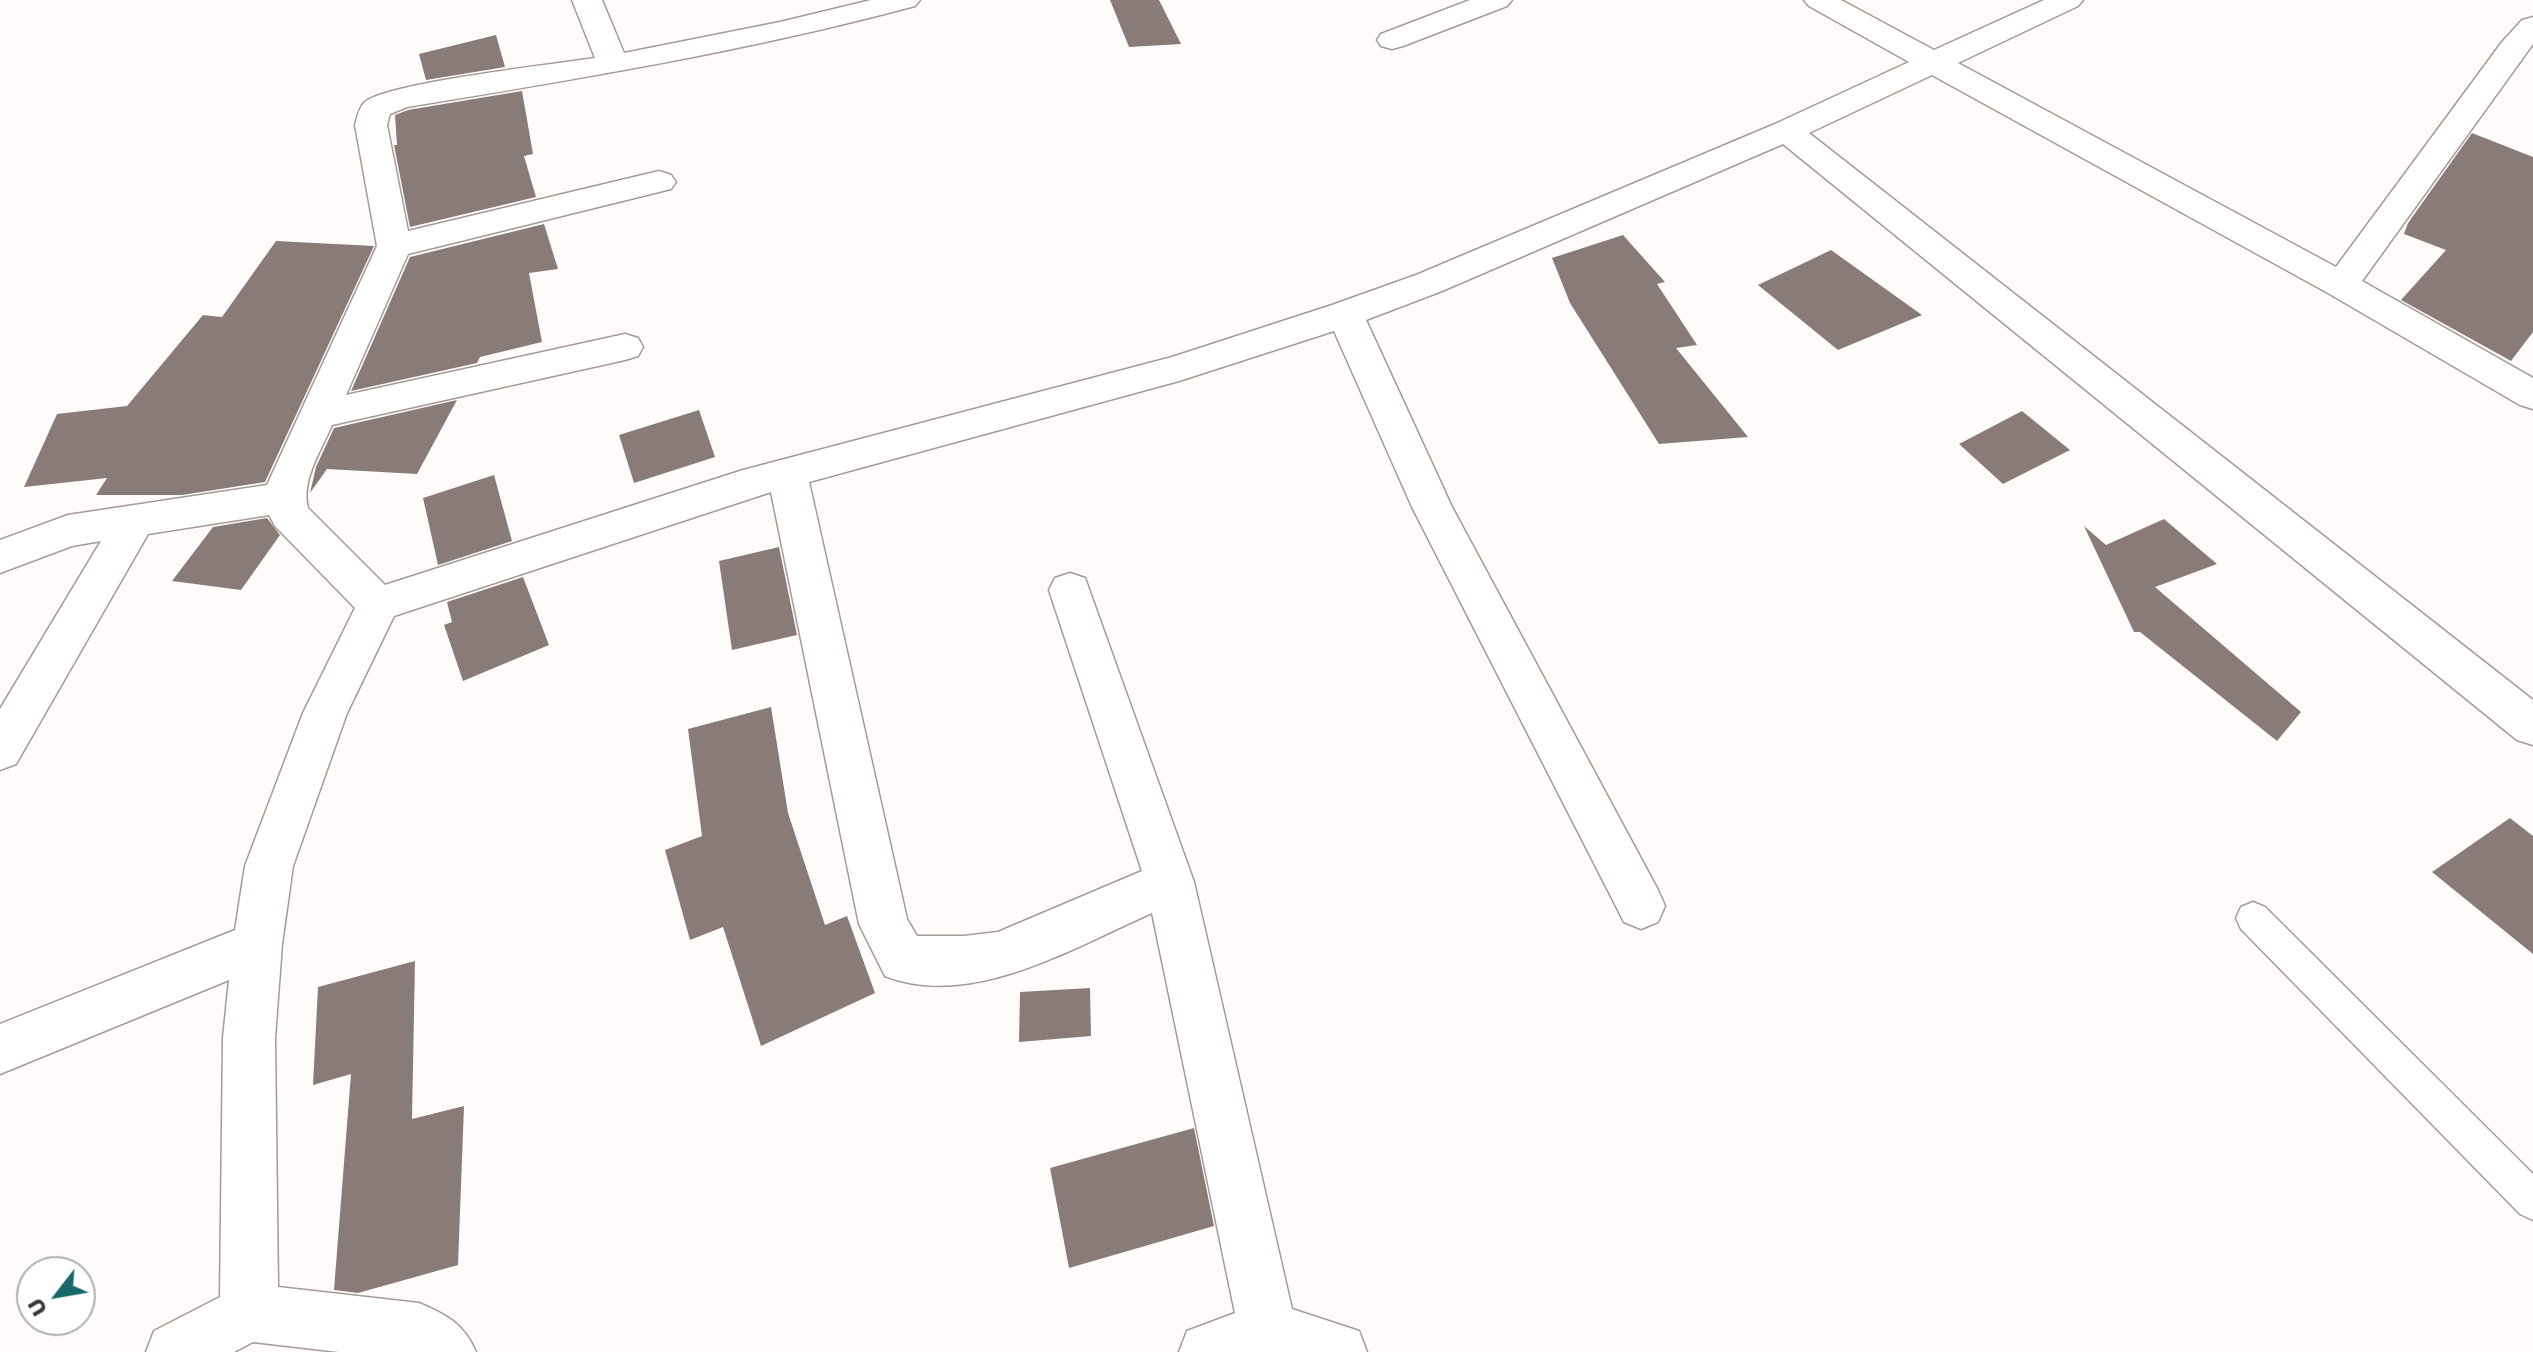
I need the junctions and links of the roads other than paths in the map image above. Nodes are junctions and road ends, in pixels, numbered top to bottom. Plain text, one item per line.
1 (587, 0) edge
2 (903, 0) edge
3 (1497, 0) edge
4 (1819, 0) edge
5 (2068, 0) edge
6 (2533, 26) edge
7 (1392, 40) dead end
8 (613, 63) junction
9 (1937, 63) junction
10 (1786, 131) junction
11 (659, 182) dead end
12 (394, 246) junction
13 (2341, 285) junction
14 (1345, 314) junction
15 (625, 347) dead end
16 (2533, 395) edge
17 (317, 415) junction
18 (787, 472) junction
19 (285, 497) junction
20 (134, 522) junction
21 (0, 557) edge
22 (1070, 590) dead end
23 (378, 604) junction
24 (2533, 726) edge
25 (0, 750) edge
26 (1170, 882) junction
27 (1641, 906) dead end
28 (2253, 918) dead end
29 (257, 944) junction
30 (0, 1049) edge
31 (2533, 1201) edge
32 (249, 1313) junction
33 (1268, 1330) junction
34 (175, 1352) edge
35 (447, 1352) edge
36 (1208, 1352) edge
37 (1338, 1352) edge

1 - 8 street
2 - 8 street
3 - 7 street
4 - 9 street
5 - 9 street
6 - 13 street
8 - 12 street
9 - 10 street
9 - 13 street
10 - 14 street
10 - 24 street
11 - 12 street
12 - 17 street
13 - 16 street
14 - 18 street
14 - 27 street
15 - 17 street
17 - 19 street
18 - 23 street
18 - 26 street
19 - 20 street
19 - 23 street
20 - 21 street
20 - 25 street
22 - 26 street
23 - 29 street
26 - 33 street
28 - 31 lane
29 - 30 street
29 - 32 street
32 - 34 street
32 - 35 street
33 - 36 street
33 - 37 street

